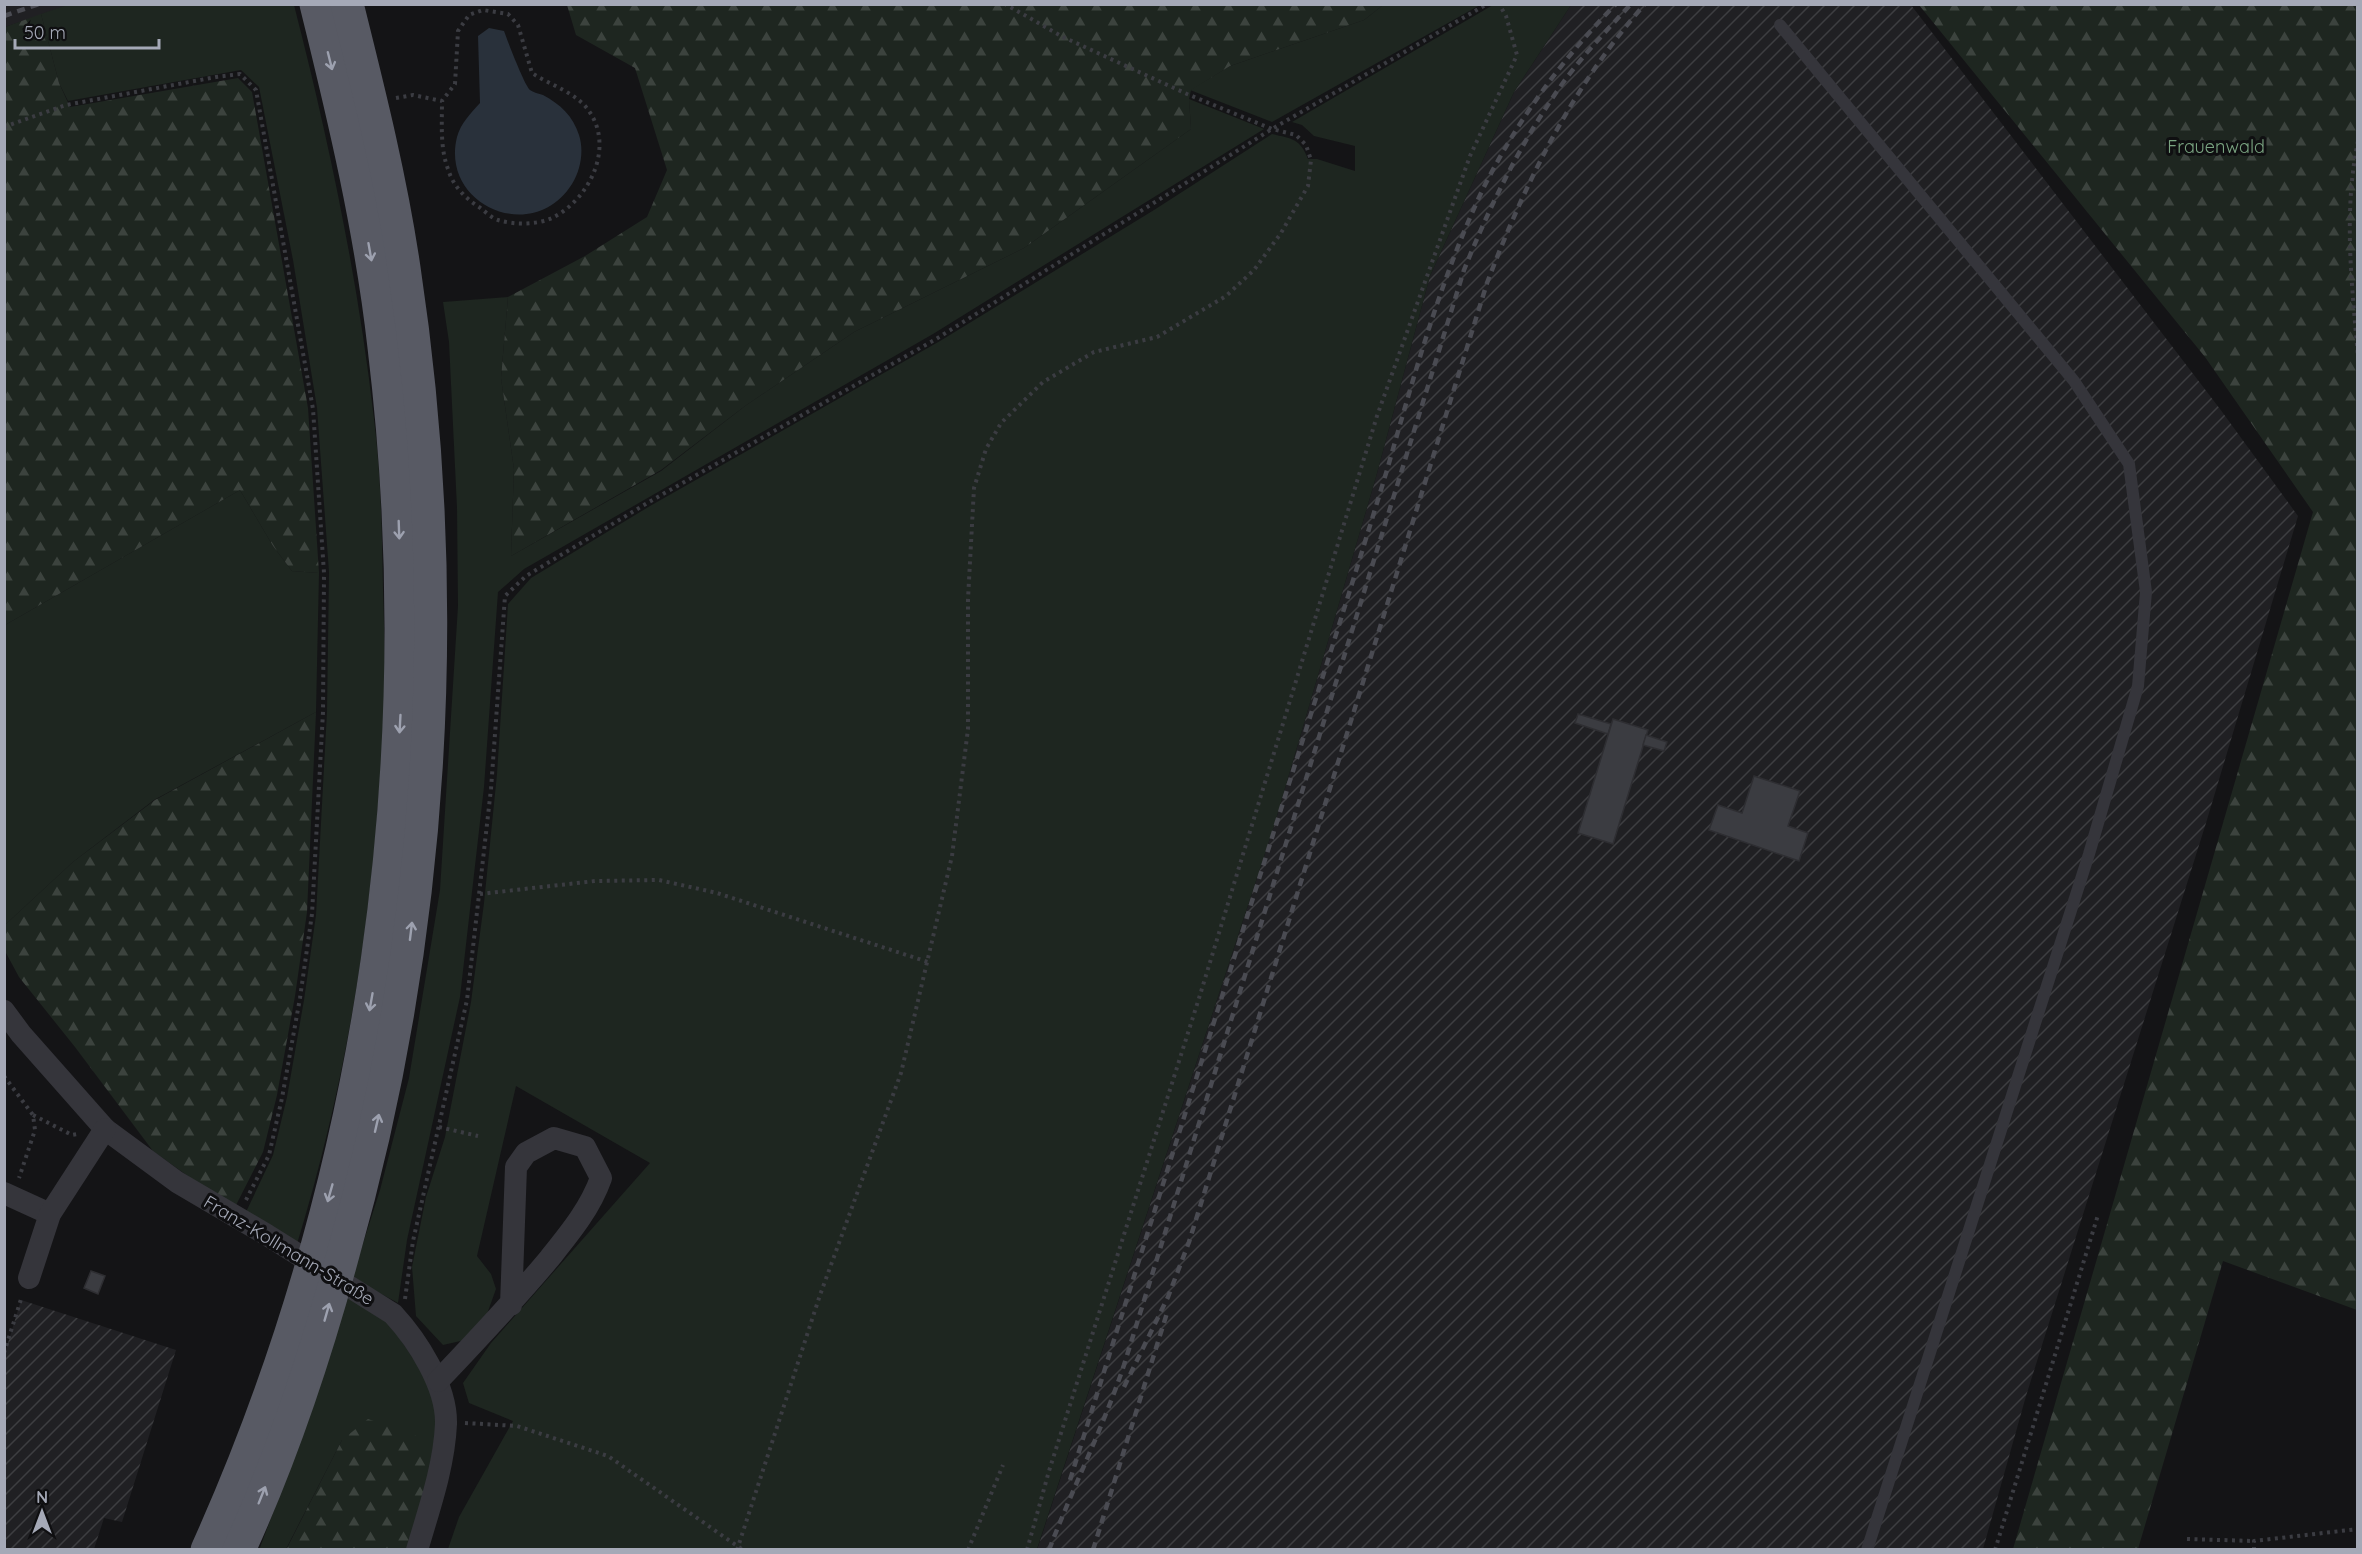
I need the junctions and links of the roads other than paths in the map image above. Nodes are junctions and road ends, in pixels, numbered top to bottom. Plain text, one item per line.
1 (316, 4) edge
2 (347, 4) edge
3 (1780, 25) dead end
4 (4, 1011) edge
5 (105, 1129) junction
6 (8, 1194) edge
7 (50, 1214) junction
8 (29, 1278) road end
9 (511, 1305) junction
10 (438, 1381) junction
11 (207, 1550) edge
12 (239, 1550) edge
13 (417, 1550) edge
14 (1867, 1550) edge

1 -> 11 highway
12 -> 2 highway
3 - 14 lane
4 - 5 street, Franz-Kollmann-Straße
5 - 7 street
5 - 10 street, Franz-Kollmann-Straße
6 - 7 street
7 - 8 street
9 - 9 street
9 - 10 street
10 - 13 street, Franz-Kollmann-Straße

